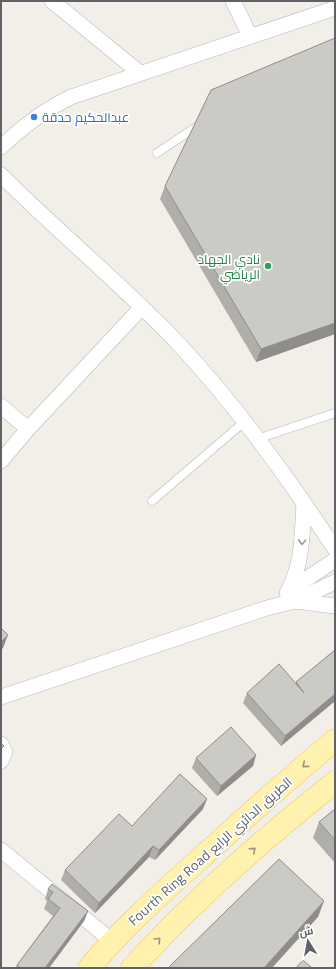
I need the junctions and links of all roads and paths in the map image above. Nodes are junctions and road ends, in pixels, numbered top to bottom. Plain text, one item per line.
1 (52, 1) edge
2 (233, 1) edge
3 (335, 8) edge
4 (250, 36) junction
5 (140, 73) junction
6 (204, 121) edge
7 (1, 147) edge
8 (157, 153) dead end
9 (1, 175) edge
10 (142, 307) junction
11 (1, 406) edge
12 (335, 413) edge
13 (244, 422) junction
14 (28, 429) junction
15 (257, 439) junction
16 (1, 461) edge
17 (152, 502) dead end
18 (304, 503) junction
19 (335, 549) edge
20 (335, 560) edge
21 (335, 582) edge
22 (291, 597) junction
23 (335, 606) edge
24 (1, 697) edge
25 (335, 740) edge
26 (1, 744) edge
27 (1, 761) edge
28 (335, 782) edge
29 (1, 850) edge
30 (112, 941) junction
31 (90, 968) edge
32 (132, 968) edge

1 - 5 street
2 - 4 street
3 - 4 street
4 - 5 street
5 - 7 street
6 - 8 lane
9 - 10 street
10 - 13 street
10 - 14 street
11 - 14 street
12 - 15 lane
13 - 15 street
13 - 17 lane
14 - 16 street
15 - 18 street
18 - 19 street
18 -> 22 street
20 - 22 street
21 - 22 street
22 - 23 street
22 - 24 street
25 -> 30 main road, Fourth Ring Road الطريق الدائري الرابع
26 - 27 street
32 -> 28 main road
29 - 30 street
30 - 31 main road, Fourth Ring Road الطريق الدائري الرابع

